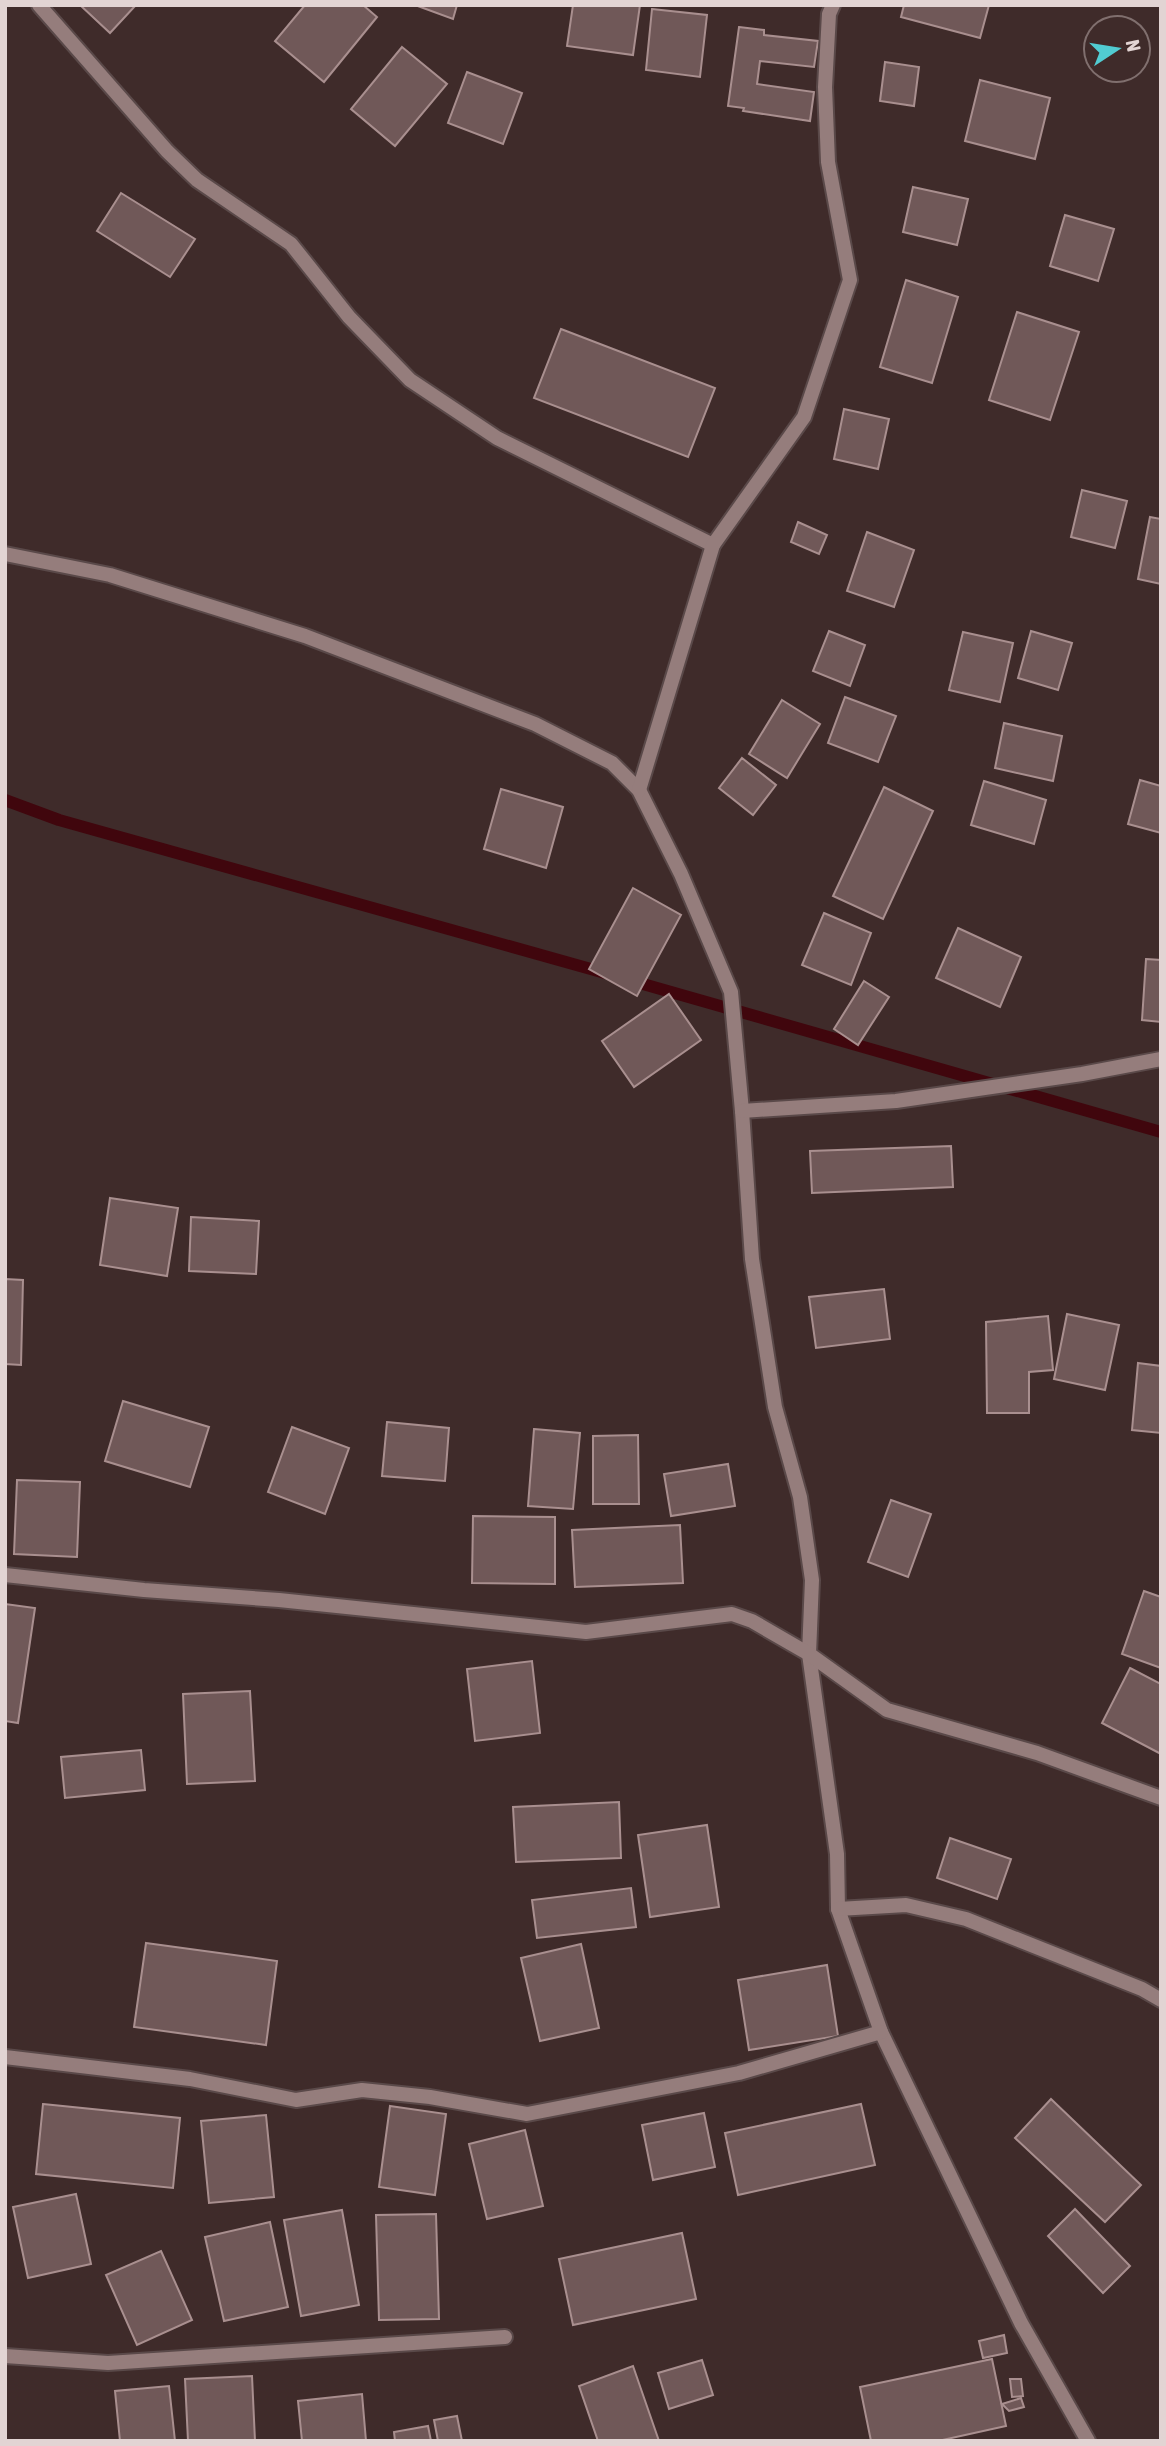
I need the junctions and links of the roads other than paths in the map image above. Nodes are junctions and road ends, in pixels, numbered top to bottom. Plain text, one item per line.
1 (39, 5) edge
2 (833, 5) edge
3 (713, 545) junction
4 (5, 554) edge
5 (639, 790) junction
6 (1161, 1059) edge
7 (742, 1111) junction
8 (5, 1575) edge
9 (809, 1654) junction
10 (1161, 1798) edge
11 (838, 1909) junction
12 (1161, 2000) edge
13 (881, 2032) junction
14 (5, 2057) edge
15 (505, 2337) dead end
16 (5, 2356) edge
17 (1088, 2441) edge

1 - 3 street
2 - 3 street
3 - 5 street
4 - 5 street
5 - 7 street
6 - 7 street
7 - 9 street
8 - 9 street
9 - 10 street
9 - 11 street
11 - 12 street
11 - 13 street
13 - 14 street
13 - 17 street
15 - 16 street

